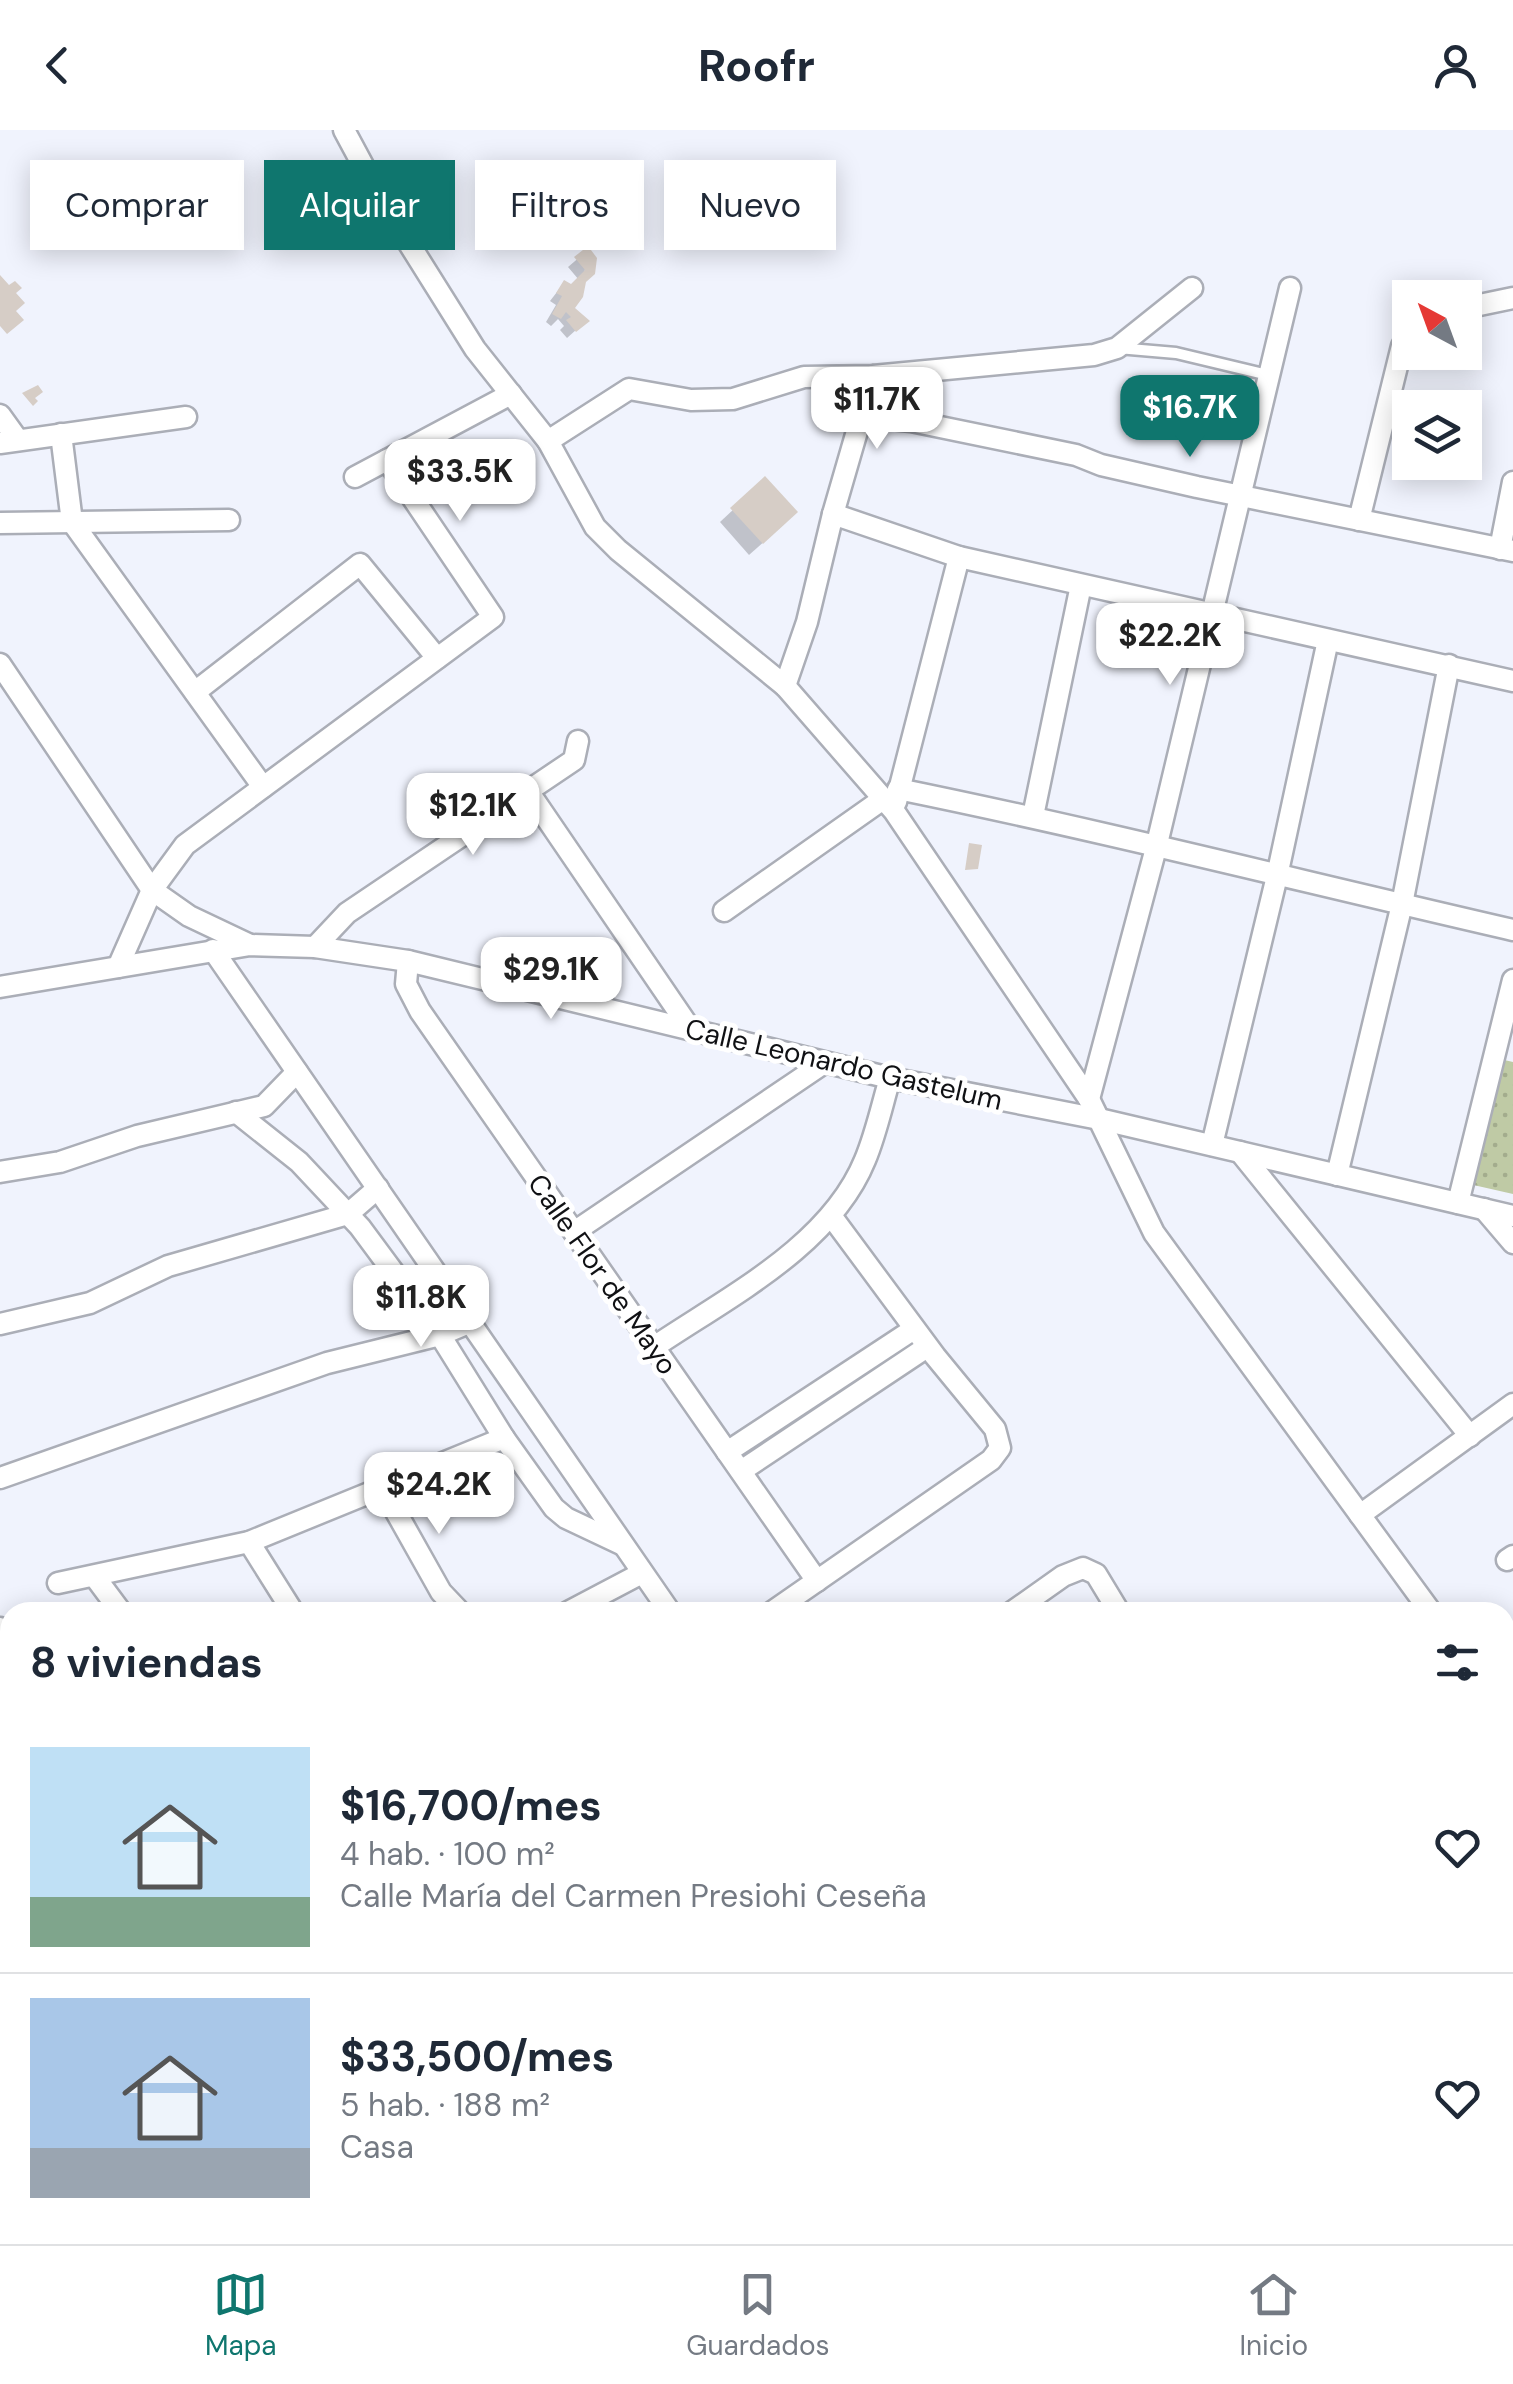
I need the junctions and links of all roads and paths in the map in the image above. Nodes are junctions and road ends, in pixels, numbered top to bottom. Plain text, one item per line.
1 (344, 130) edge
2 (1192, 288) dead end
3 (1290, 288) dead end
4 (1513, 298) edge
5 (1482, 304) edge
6 (1117, 348) junction
7 (1396, 370) edge
8 (873, 376) junction
9 (1270, 376) junction
10 (511, 394) junction
11 (0, 415) edge
12 (861, 416) junction
13 (186, 417) dead end
14 (61, 434) junction
15 (548, 441) junction
16 (9, 442) edge
17 (387, 460) junction
18 (354, 477) dead end
19 (1513, 482) edge
20 (1242, 496) junction
21 (834, 514) junction
22 (229, 520) dead end
23 (1359, 520) junction
24 (72, 522) junction
25 (0, 523) edge
26 (1506, 550) edge
27 (959, 557) junction
28 (1081, 584) junction
29 (1214, 614) junction
30 (1328, 640) junction
31 (437, 658) junction
32 (0, 664) edge
33 (1449, 666) junction
34 (1513, 681) edge
35 (785, 686) junction
36 (195, 692) junction
37 (578, 741) dead end
38 (263, 787) junction
39 (528, 791) junction
40 (891, 800) junction
41 (1033, 816) junction
42 (1156, 848) junction
43 (1276, 876) junction
44 (152, 890) junction
45 (1402, 904) junction
46 (724, 910) dead end
47 (1513, 930) edge
48 (250, 945) junction
49 (315, 948) junction
50 (213, 950) junction
51 (408, 961) junction
52 (118, 967) junction
53 (1513, 980) edge
54 (2, 983) edge
55 (692, 1030) junction
56 (1504, 1054) edge
57 (824, 1062) junction
58 (298, 1072) junction
59 (890, 1078) junction
60 (1089, 1098) junction
61 (236, 1112) junction
62 (1099, 1119) junction
63 (1212, 1145) junction
64 (1240, 1152) junction
65 (0, 1172) edge
66 (1337, 1175) junction
67 (378, 1188) junction
68 (1458, 1203) junction
69 (1484, 1210) junction
70 (348, 1214) junction
71 (1513, 1216) edge
72 (832, 1217) junction
73 (574, 1232) junction
74 (1513, 1243) edge
75 (470, 1322) junction
76 (0, 1324) edge
77 (914, 1329) junction
78 (440, 1335) junction
79 (654, 1347) junction
80 (928, 1347) junction
81 (1513, 1404) edge
82 (1470, 1436) junction
83 (504, 1438) junction
84 (727, 1452) junction
85 (741, 1471) junction
86 (0, 1478) edge
87 (382, 1486) junction
88 (1360, 1515) junction
89 (249, 1542) junction
90 (624, 1545) junction
91 (642, 1573) junction
92 (95, 1577) junction
93 (817, 1581) junction
94 (58, 1583) dead end
95 (114, 1602) edge
96 (286, 1602) edge
97 (450, 1602) edge
98 (587, 1602) edge
99 (663, 1602) edge
100 (787, 1602) edge
101 (1026, 1602) edge
102 (1113, 1602) edge
103 (1424, 1602) edge
104 (0, 2084) edge
105 (0, 2096) edge

1 - 10 street
2 - 6 street
3 - 9 street
4 - 5 street
6 - 8 street
6 - 9 lane
7 - 23 street
8 - 12 street
8 - 15 street
9 - 20 street
10 - 15 street
10 - 17 street
11 - 16 street
12 - 20 street
12 - 21 street
13 - 14 street
14 - 16 street
14 - 24 street
15 - 35 street
17 - 18 street
17 - 31 street
19 - 26 street
20 - 23 street
20 - 29 street
21 - 27 street
21 - 35 street
22 - 24 street
23 - 26 street
24 - 25 street
24 - 36 street
27 - 28 street
27 - 40 street
28 - 29 street
28 - 41 street
29 - 30 street
29 - 42 street
30 - 33 street
30 - 43 street
31 - 36 street
31 - 38 street
32 - 44 street
33 - 34 street
33 - 45 street
35 - 40 street
36 - 38 street
37 - 39 street
38 - 44 street
39 - 49 street
39 - 55 street
40 - 41 street
40 - 46 street
40 - 60 street
41 - 42 street
42 - 43 street
42 - 60 street
43 - 45 street
43 - 63 street
44 - 48 street
44 - 52 street
45 - 47 street
45 - 66 street
48 - 49 street, Calle Leonardo Gastelum
48 - 50 street, Calle Leonardo Gastelum
49 - 51 street, Calle Leonardo Gastelum
50 - 52 street, Calle Leonardo Gastelum
50 - 58 street
51 - 55 street, Calle Leonardo Gastelum
51 - 73 street, Calle Flor de Mayo
52 - 54 street, Calle Leonardo Gastelum
53 - 56 street
55 - 57 street, Calle Leonardo Gastelum
56 - 68 street
57 - 59 street, Calle Leonardo Gastelum
57 - 73 street
58 - 61 street
58 - 67 street
59 - 62 street, Calle Leonardo Gastelum
59 - 72 street
60 - 62 street
61 - 65 street
61 - 70 street
62 - 63 street, Calle Leonardo Gastelum
62 - 88 street
63 - 64 street, Calle Leonardo Gastelum
64 - 66 street, Calle Leonardo Gastelum
64 - 82 street
66 - 68 street, Calle Leonardo Gastelum
67 - 70 street
67 - 75 street
68 - 69 street, Calle Leonardo Gastelum
69 - 71 street, Calle Leonardo Gastelum
69 - 74 street
70 - 76 street
70 - 78 street
72 - 77 street
72 - 79 street
73 - 79 street, Calle Flor de Mayo
75 - 78 street
75 - 90 street
77 - 80 street
77 - 84 street
78 - 83 street
78 - 86 street
79 - 84 street, Calle Flor de Mayo
80 - 85 street
80 - 93 street
81 - 82 street
82 - 88 street
83 - 87 street
83 - 90 street
84 - 85 street, Calle Flor de Mayo
85 - 93 street, Calle Flor de Mayo
87 - 89 street
87 - 97 street
88 - 103 street
89 - 92 street
89 - 96 street
90 - 91 street
91 - 98 street
91 - 99 street
92 - 94 street
92 - 95 street
93 - 100 street
101 - 102 street
104 - 105 street

